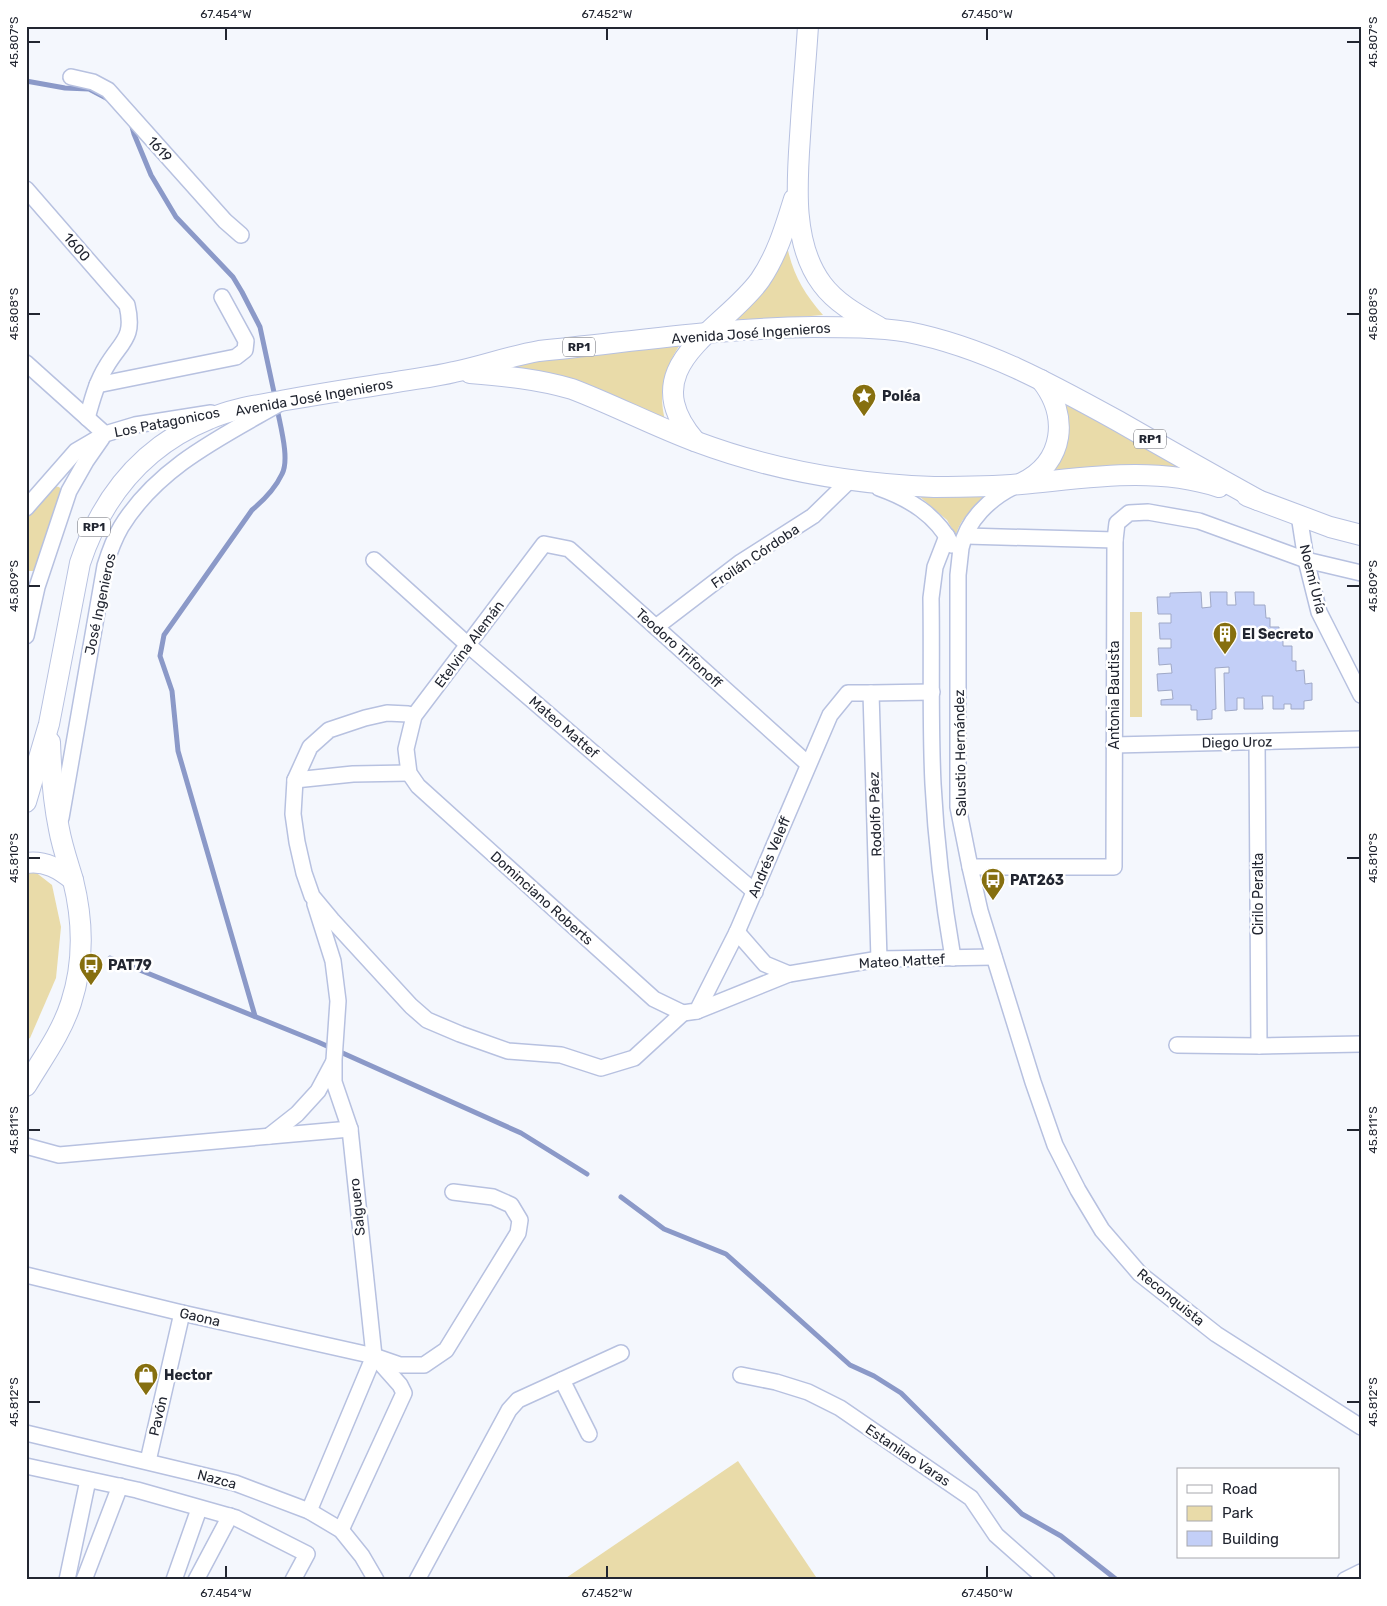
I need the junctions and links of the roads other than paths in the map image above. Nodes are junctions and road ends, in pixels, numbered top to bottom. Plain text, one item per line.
1 (808, 26) edge
2 (71, 77) dead end
3 (26, 189) edge
4 (796, 192) junction
5 (241, 235) dead end
6 (222, 297) dead end
7 (883, 329) junction
8 (705, 334) junction
9 (26, 363) edge
10 (455, 372) junction
11 (1041, 380) junction
12 (97, 384) junction
13 (284, 401) junction
14 (247, 407) junction
15 (87, 418) junction
16 (105, 434) junction
17 (696, 442) junction
18 (850, 480) junction
19 (1019, 484) junction
20 (1258, 500) junction
21 (26, 508) edge
22 (1299, 515) junction
23 (1361, 535) edge
24 (947, 536) junction
25 (966, 536) junction
26 (1115, 540) junction
27 (544, 544) joint
28 (374, 560) dead end
29 (1306, 560) junction
30 (1361, 573) edge
31 (958, 575) junction
32 (32, 582) edge
33 (656, 627) junction
34 (26, 636) edge
35 (468, 645) junction
36 (932, 692) junction
37 (871, 693) junction
38 (1361, 695) edge
39 (414, 716) junction
40 (49, 724) junction
41 (1361, 739) edge
42 (1257, 742) junction
43 (1114, 745) junction
44 (808, 764) junction
45 (409, 773) junction
46 (295, 780) junction
47 (26, 802) edge
48 (59, 830) junction
49 (26, 863) edge
50 (970, 866) junction
51 (73, 880) junction
52 (755, 892) junction
53 (312, 896) junction
54 (738, 932) junction
55 (994, 957) junction
56 (953, 958) junction
57 (879, 959) junction
58 (789, 974) junction
59 (690, 1012) junction
60 (1361, 1044) edge
61 (1177, 1045) dead end
62 (1259, 1046) junction
63 (50, 1050) junction
64 (334, 1060) junction
65 (26, 1063) edge
66 (1033, 1082) joint
67 (26, 1086) edge
68 (350, 1129) junction
69 (269, 1136) junction
70 (26, 1146) edge
71 (453, 1192) dead end
72 (26, 1275) edge
73 (182, 1313) junction
74 (621, 1353) dead end
75 (374, 1356) junction
76 (741, 1376) dead end
77 (562, 1380) junction
78 (1361, 1427) edge
79 (26, 1433) edge
80 (589, 1434) dead end
81 (148, 1461) junction
82 (26, 1466) edge
83 (88, 1480) junction
84 (120, 1486) junction
85 (200, 1509) junction
86 (309, 1512) junction
87 (230, 1516) junction
88 (341, 1530) junction
89 (1361, 1572) edge
90 (67, 1580) edge
91 (84, 1580) edge
92 (174, 1580) edge
93 (196, 1580) edge
94 (293, 1580) edge
95 (376, 1580) edge
96 (417, 1580) edge
97 (1047, 1580) edge
98 (1345, 1580) edge

1 - 4 main road
2 - 5 street, 1619
3 - 12 street, 1600
4 - 7 main road
4 - 8 main road
6 - 12 street
7 - 8 main road, Avenida José Ingenieros / RP1
7 - 11 main road, Avenida José Ingenieros / RP1
8 - 10 main road, Avenida José Ingenieros / RP1
8 - 17 main road
9 - 15 street
10 - 13 main road, Avenida José Ingenieros / RP1
10 - 17 main road, Avenida José Ingenieros / RP1
11 - 19 main road, RP1
11 - 20 main road, RP1
12 - 15 street
13 - 14 main road, Avenida José Ingenieros / RP1
13 - 48 street, José Ingenieros
14 - 16 street, Los Patagonicos
14 - 40 main road, Avenida José Ingenieros / RP1
15 - 16 street
16 - 21 street, Los Patagonicos
16 - 32 street
17 - 18 main road, Avenida José Ingenieros / RP1
18 - 19 main road, Avenida José Ingenieros / RP1
18 - 24 street
18 - 33 street, Froilán Córdoba
19 - 20 main road, Avenida José Ingenieros
19 - 25 street, Salustio Hernández
20 - 22 main road, RP1
22 - 23 main road, RP1
22 - 29 street, Noemí Uría
24 - 31 street
24 - 36 street
25 - 26 street
25 - 31 street, Salustio Hernández
26 - 29 street, Antonia Bautista
26 - 43 street, Antonia Bautista
27 - 33 street, Teodoro Trifonoff
27 - 35 street, Etelvina Alemán
28 - 35 street, Mateo Mattef
29 - 30 street
29 - 38 street, Noemí Uría
31 - 50 street, Salustio Hernández
32 - 34 street
33 - 44 street, Teodoro Trifonoff
35 - 39 street, Etelvina Alemán
35 - 52 street, Mateo Mattef
36 - 37 street
36 - 56 street
37 - 44 street, Andrés Veleff
37 - 57 street, Rodolfo Páez
39 - 45 street, Etelvina Alemán
39 - 46 street, Salguero
40 - 47 main road, Avenida José Ingenieros / RP1
40 - 48 main road, Avenida José Ingenieros / RP1
41 - 42 street, Diego Uroz
42 - 43 street, Diego Uroz
42 - 62 street, Cirilo Peralta
43 - 50 street, Antonia Bautista
44 - 52 street, Andrés Veleff
45 - 46 street
45 - 59 street, Dominciano Roberts
46 - 53 street, Salguero
48 - 51 main road, Avenida José Ingenieros / RP1
49 - 51 main road
50 - 55 street, Salustio Hernández
51 - 63 main road, Avenida José Ingenieros / RP1
52 - 54 street, Andrés Veleff
53 - 59 street
53 - 64 street, Salguero
54 - 58 street
54 - 59 street, Andrés Veleff
55 - 56 street, Mateo Mattef
55 - 66 street, Salustio Hernández
56 - 57 street, Mateo Mattef
57 - 58 street, Mateo Mattef
58 - 59 street, Mateo Mattef
60 - 62 street
61 - 62 street
63 - 65 main road
63 - 67 main road, Avenida José Ingenieros / RP1
64 - 68 street, Salguero
64 - 69 street
66 - 78 street, Reconquista
68 - 69 street
68 - 75 street, Salguero
69 - 70 street
71 - 75 street, Gaona
72 - 73 street, Gaona
73 - 75 street, Gaona
73 - 81 street, Pavón
74 - 77 street
75 - 86 street, Salguero
75 - 88 street
76 - 97 street, Estanilao Varas
77 - 80 street
77 - 96 street
79 - 81 street, Nazca
81 - 86 street, Nazca
82 - 83 street
83 - 84 street
83 - 90 street
84 - 85 street
84 - 91 street
85 - 87 street
85 - 92 street
86 - 88 street, Nazca
87 - 93 street
87 - 94 street
88 - 95 street, Nazca
89 - 98 street

